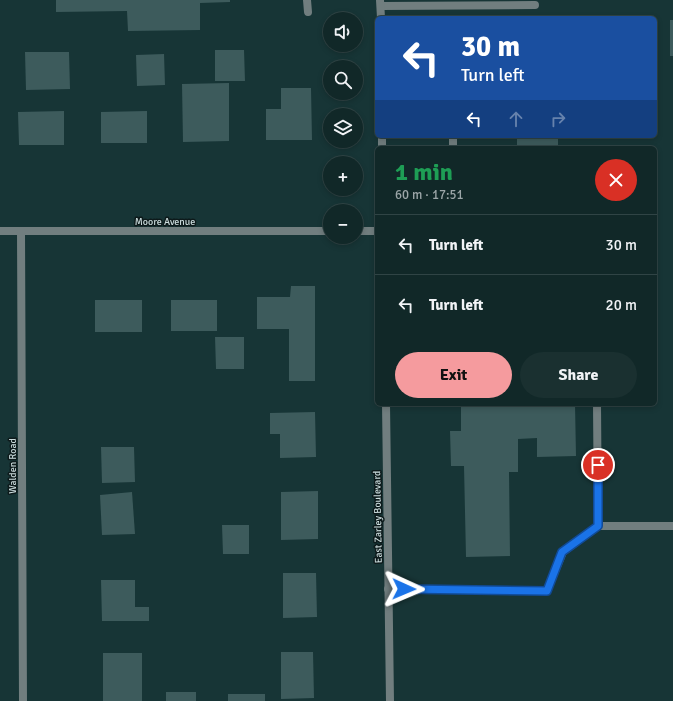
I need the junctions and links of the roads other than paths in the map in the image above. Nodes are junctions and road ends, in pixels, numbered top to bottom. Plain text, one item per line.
1 (307, 0) edge
2 (380, 3) edge
3 (535, 5) dead end
4 (308, 12) dead end
5 (381, 16) edge
6 (0, 231) edge
7 (21, 231) junction
8 (323, 231) edge
9 (363, 231) edge
10 (375, 231) edge
11 (386, 406) edge
12 (597, 406) edge
13 (598, 526) junction
14 (673, 526) edge
15 (388, 589) junction
16 (23, 701) edge
17 (390, 701) edge

1 - 4 street
2 - 3 street
2 - 5 street
6 - 7 street, Moore Avenue
7 - 8 street, Moore Avenue
7 - 16 street, Walden Road
9 - 10 street
11 - 15 street, East Zarley Boulevard
12 - 13 street
13 - 14 street
13 - 15 street
15 - 17 street, East Zarley Boulevard

